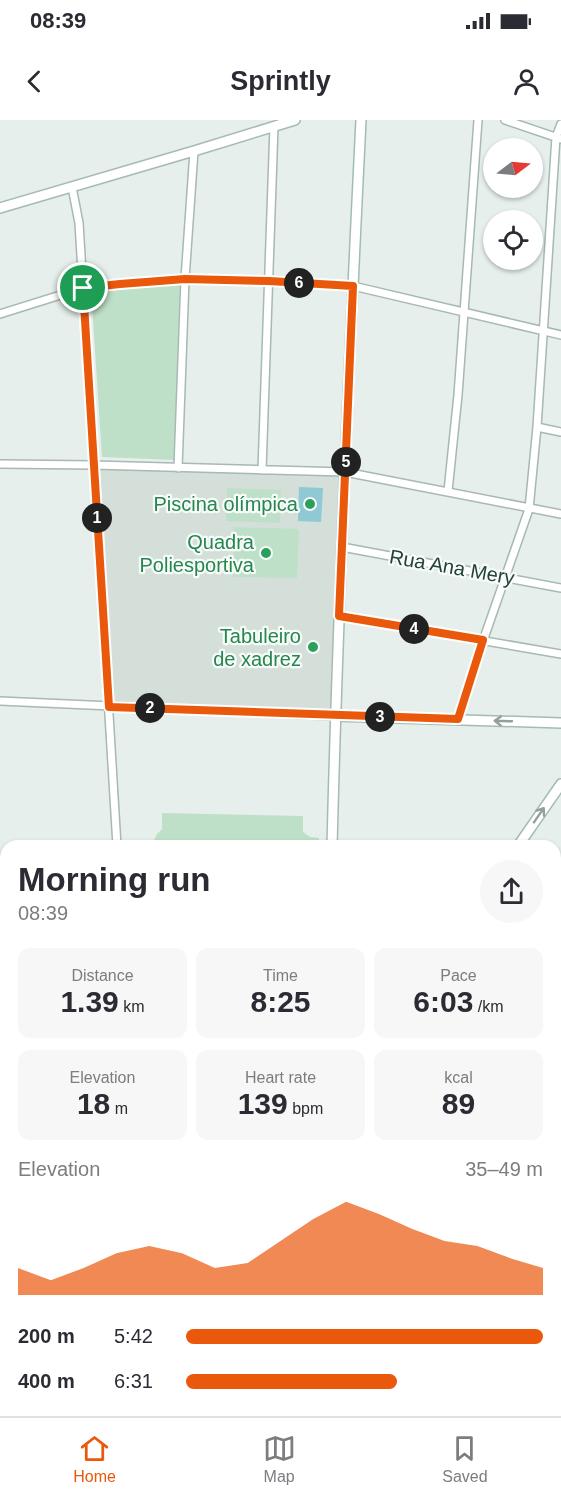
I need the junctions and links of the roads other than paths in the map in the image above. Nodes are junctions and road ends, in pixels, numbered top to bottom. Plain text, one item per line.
1 (294, 120) edge
2 (362, 120) edge
3 (478, 120) edge
4 (505, 120) edge
5 (561, 124) edge
6 (274, 126) junction
7 (559, 138) edge
8 (194, 151) junction
9 (72, 187) junction
10 (0, 208) edge
11 (185, 279) junction
12 (269, 281) junction
13 (353, 286) junction
14 (83, 288) junction
15 (464, 313) junction
16 (0, 314) edge
17 (544, 331) junction
18 (561, 335) edge
19 (537, 427) junction
20 (561, 432) edge
21 (0, 464) edge
22 (94, 465) junction
23 (178, 468) junction
24 (262, 470) junction
25 (345, 472) junction
26 (448, 491) junction
27 (530, 509) junction
28 (561, 514) edge
29 (342, 547) junction
30 (505, 577) junction
31 (561, 588) edge
32 (339, 616) junction
33 (483, 640) junction
34 (561, 654) edge
35 (0, 701) edge
36 (109, 707) junction
37 (335, 716) junction
38 (458, 719) junction
39 (561, 723) edge
40 (561, 784) edge
41 (117, 840) edge
42 (332, 840) edge
43 (522, 840) edge
44 (0, 1114) edge
45 (0, 1122) edge

1 - 6 street
2 - 13 street
3 - 15 street
4 - 7 street
5 - 7 street
6 - 8 street
6 - 12 street
7 - 17 street
8 - 9 street
8 - 11 street
9 - 10 street
9 - 14 street
11 - 12 street
11 - 14 street
11 - 23 street
12 - 13 street
12 - 24 street
13 - 15 street
13 - 25 street
14 - 16 street
14 - 22 street
15 - 17 street
15 - 26 street
17 - 18 street
17 - 19 street
19 - 20 street
19 - 27 street
21 - 22 street
22 - 23 street
22 - 36 street
23 - 24 street
24 - 25 street
25 - 26 street
25 - 29 street
26 - 27 street
27 - 28 street
27 - 30 street
29 - 30 street, Rua Ana Mery
29 - 32 street
30 - 31 street, Rua Ana Mery
30 - 33 street
32 - 33 street
32 - 37 street
33 - 34 street
33 - 38 street
35 - 36 street
36 - 37 street
36 - 41 street
37 - 38 street
37 - 42 street
39 -> 38 street
43 -> 40 street
44 - 45 street

